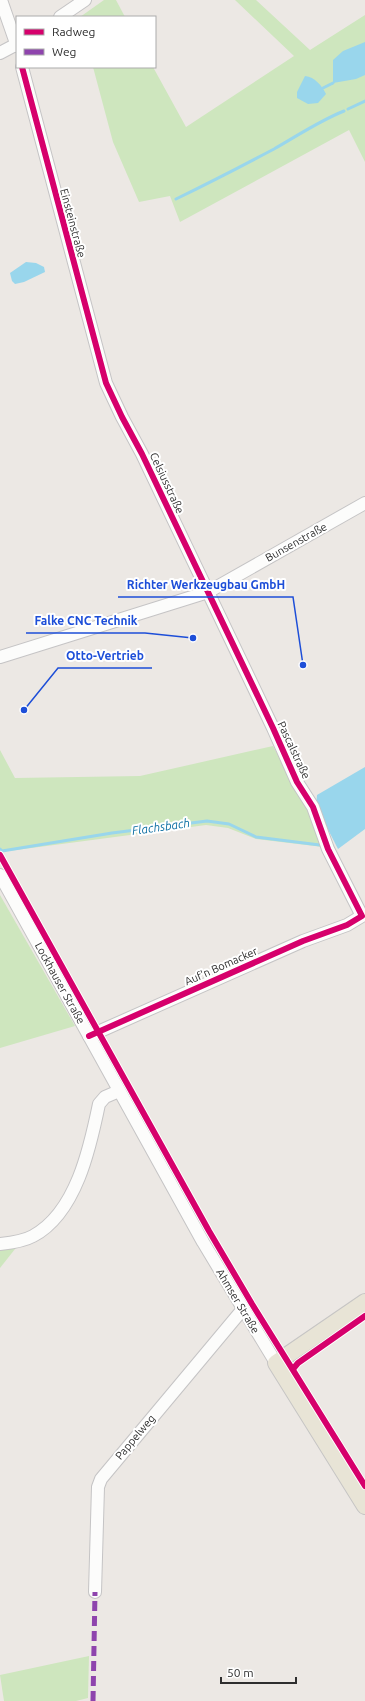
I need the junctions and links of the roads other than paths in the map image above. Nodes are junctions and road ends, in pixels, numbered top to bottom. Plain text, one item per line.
1 (1, 0) edge
2 (85, 0) edge
3 (61, 16) edge
4 (16, 42) edge
5 (16, 45) edge
6 (0, 53) edge
7 (22, 68) edge
8 (106, 383) joint
9 (365, 503) edge
10 (208, 592) junction
11 (0, 657) edge
12 (0, 875) edge
13 (362, 916) joint
14 (89, 1036) junction
15 (119, 1091) junction
16 (0, 1244) edge
17 (365, 1302) edge
18 (243, 1309) junction
19 (276, 1363) junction
20 (365, 1506) edge
21 (96, 1592) dead end

1 - 4 street
2 - 3 street
5 - 6 street
7 - 8 street, Einsteinstraße
8 - 10 street, Celsiusstraße
9 - 10 street, Bunsenstraße
10 - 11 street, Bunsenstraße
10 - 13 street, Pascalstraße
12 - 14 street, Lockhauser Straße
13 - 14 street, Auf'n Bomacker
14 - 15 street, Lockhauser Straße
15 - 16 street
15 - 18 street, Ahmser Straße
17 - 19 main road
18 - 19 street, Ahmser Straße
18 - 21 street, Pappelweg
19 - 20 main road, Ahmser Straße

